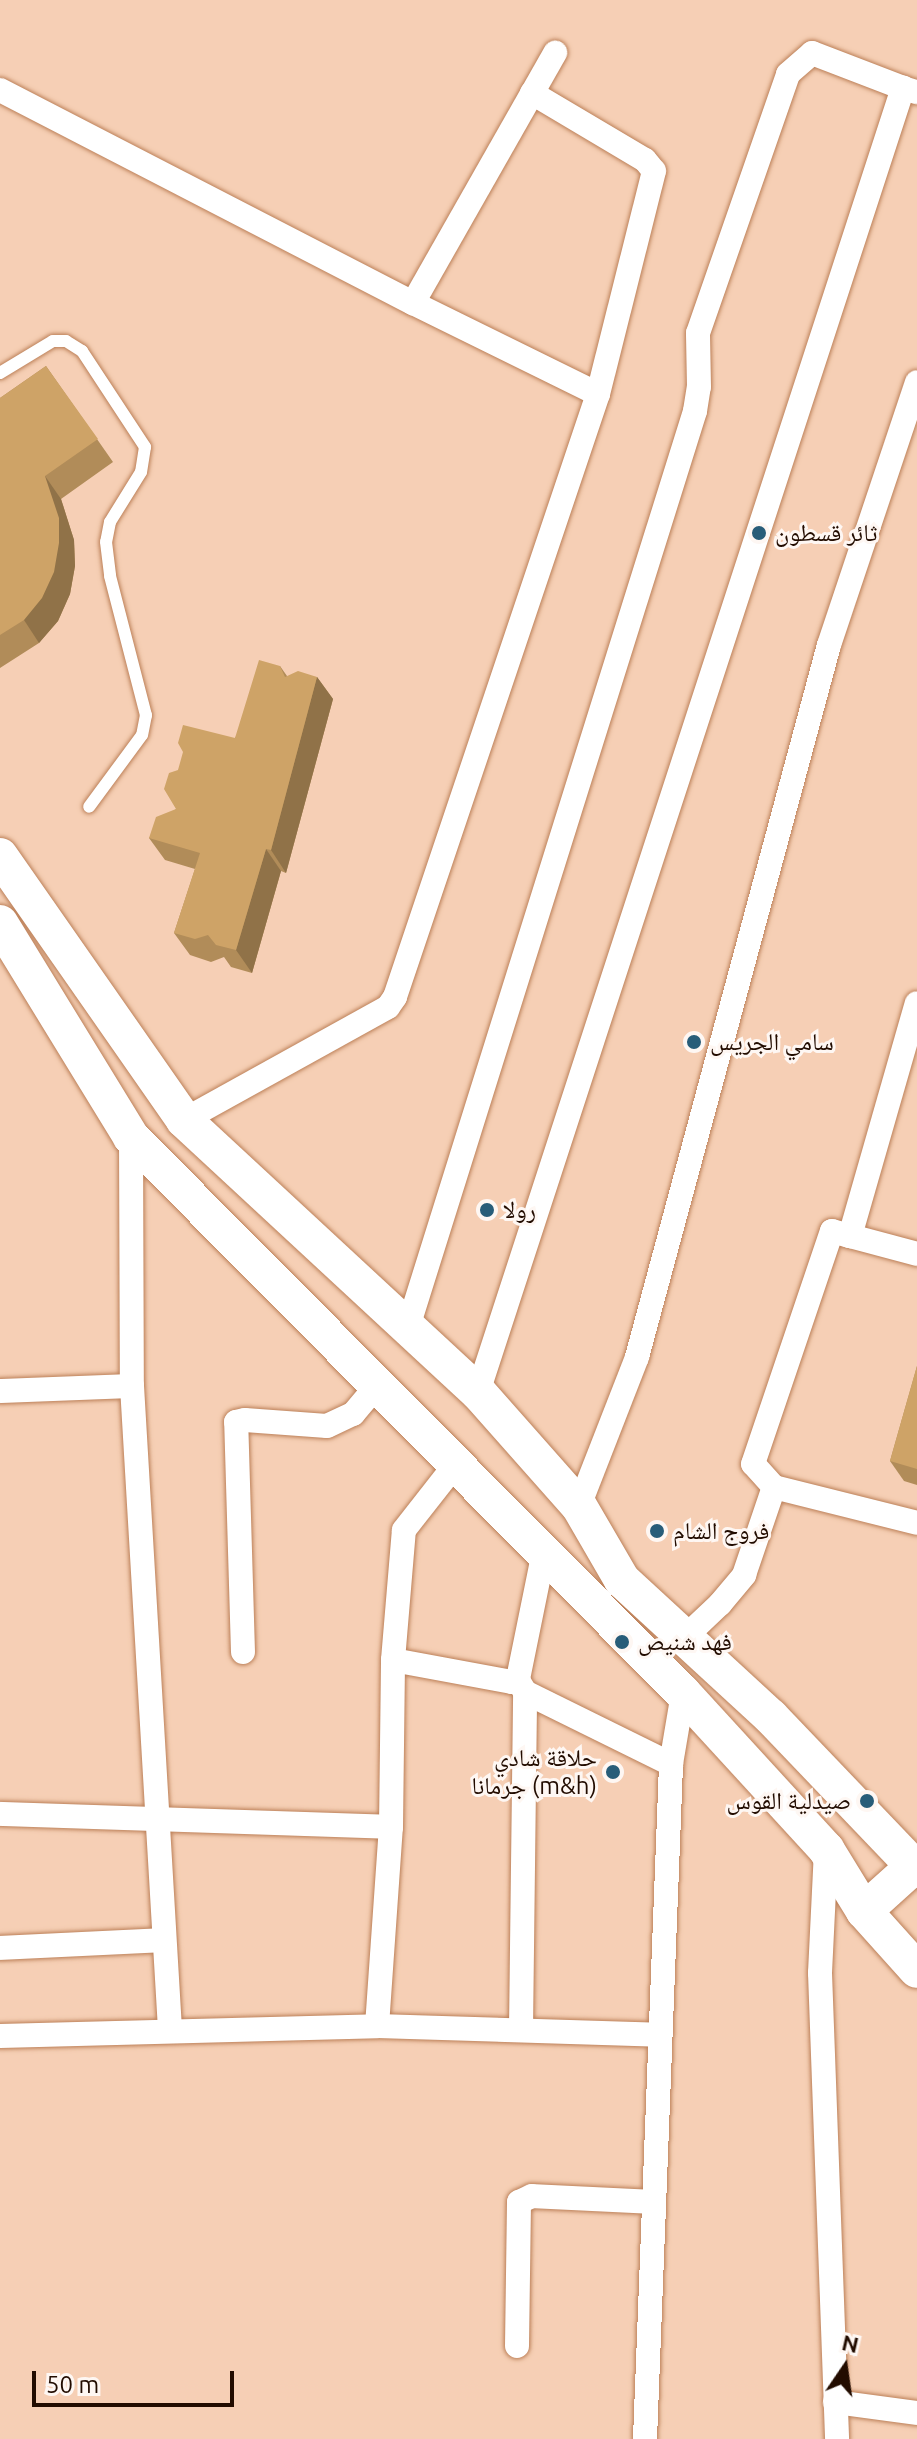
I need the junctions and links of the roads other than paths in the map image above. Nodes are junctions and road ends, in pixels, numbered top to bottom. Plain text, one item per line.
1 (555, 53) dead end
2 (0, 90) edge
3 (910, 90) edge
4 (532, 93) junction
5 (413, 303) junction
6 (0, 373) edge
7 (917, 382) edge
8 (598, 394) junction
9 (89, 807) dead end
10 (0, 856) edge
11 (0, 923) edge
12 (917, 1003) edge
13 (184, 1120) junction
14 (131, 1137) junction
15 (254, 1186) junction
16 (212, 1218) junction
17 (850, 1236) junction
18 (917, 1254) edge
19 (408, 1327) junction
20 (132, 1386) junction
21 (376, 1387) junction
22 (0, 1391) edge
23 (478, 1392) junction
24 (455, 1465) junction
25 (774, 1487) junction
26 (579, 1506) junction
27 (917, 1523) edge
28 (544, 1551) junction
29 (684, 1638) junction
30 (243, 1652) dead end
31 (393, 1660) junction
32 (521, 1686) junction
33 (683, 1693) junction
34 (671, 1764) junction
35 (0, 1814) edge
36 (157, 1822) junction
37 (391, 1827) junction
38 (826, 1849) junction
39 (916, 1866) edge
40 (864, 1911) junction
41 (164, 1940) junction
42 (0, 1948) edge
43 (917, 1970) edge
44 (377, 2026) junction
45 (170, 2029) junction
46 (521, 2030) junction
47 (659, 2035) junction
48 (0, 2036) edge
49 (653, 2202) junction
50 (517, 2346) dead end
51 (835, 2402) junction
52 (917, 2413) edge
53 (645, 2439) edge
54 (837, 2439) edge

1 - 4 street
2 - 5 street
3 - 19 street
3 - 23 street
4 - 5 street
4 - 8 street
5 - 8 street
6 - 9 lane
7 - 26 street
8 - 13 street
10 - 13 main road
11 - 14 main road
12 - 17 street
13 - 15 main road
14 - 16 main road
14 - 20 street
15 - 16 main road
15 - 19 main road
16 - 21 main road
17 - 18 street
17 - 25 street
19 - 23 main road
20 - 22 street
20 - 36 street
21 - 24 main road
21 - 30 street
23 - 26 main road
24 - 28 main road
24 - 31 street
25 - 27 street
25 - 29 street
26 - 29 main road
28 - 32 street
28 - 33 main road
29 - 39 main road
31 - 32 street
31 - 37 street
32 - 34 street
32 - 46 street
33 - 34 street
33 - 38 main road
34 - 47 street
35 - 36 street
36 - 37 street
36 - 41 street
37 - 44 street
38 - 40 main road
38 - 51 street
39 - 40 main road
40 - 43 main road
41 - 42 street
41 - 45 street
44 - 45 street
44 - 46 street
45 - 48 street
46 - 47 street
47 - 49 street
49 - 50 street
49 - 53 street
51 - 52 street
51 - 54 street

